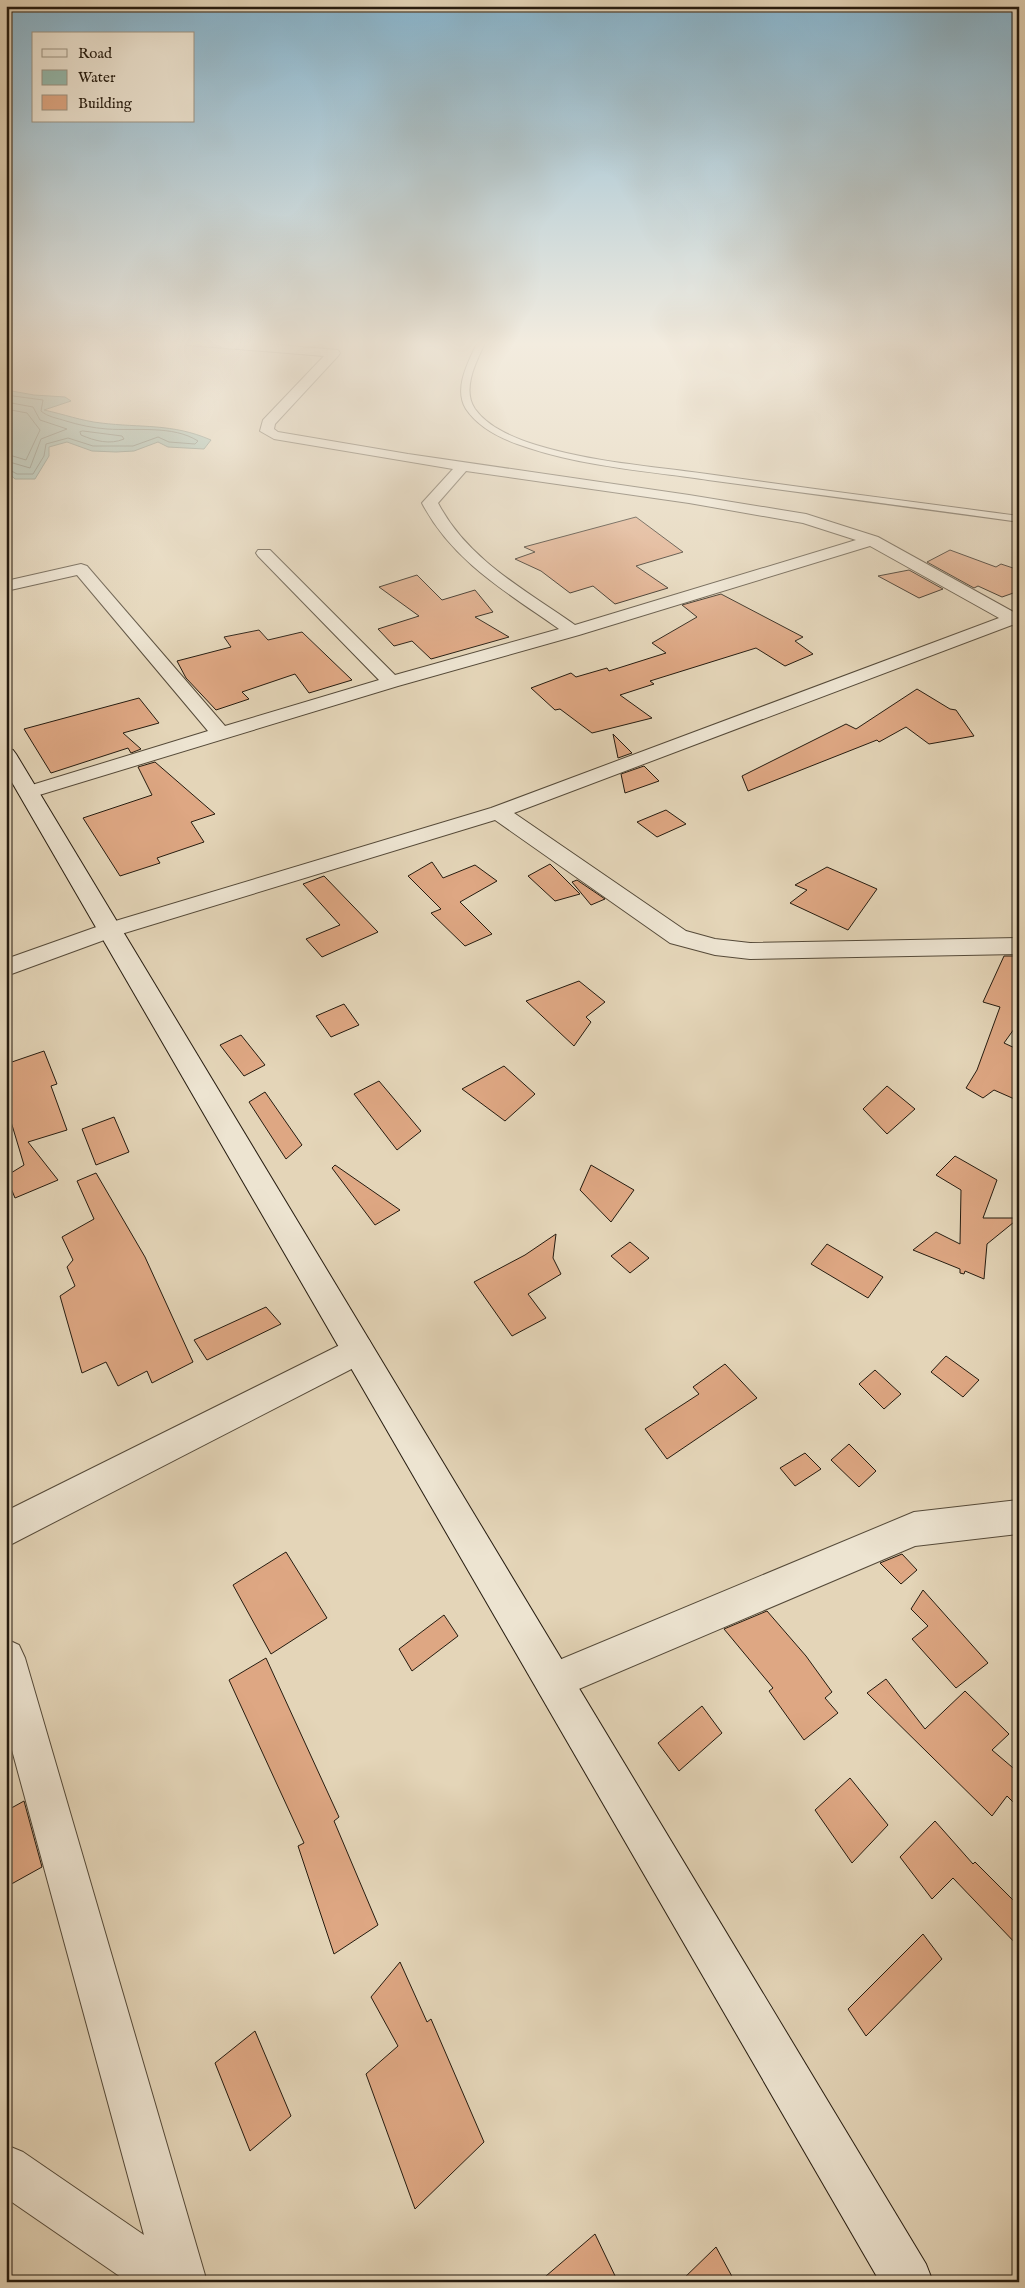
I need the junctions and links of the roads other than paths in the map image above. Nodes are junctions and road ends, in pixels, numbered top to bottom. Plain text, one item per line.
1 (351, 448) edge
2 (538, 448) edge
3 (463, 466) junction
4 (1019, 519) edge
5 (872, 540) junction
6 (264, 553) dead end
7 (6, 586) edge
8 (1016, 621) edge
9 (573, 630) junction
10 (390, 682) junction
11 (221, 734) junction
12 (6, 754) edge
13 (29, 792) junction
14 (498, 812) junction
15 (110, 930) junction
16 (1019, 946) edge
17 (6, 968) edge
18 (358, 1350) junction
19 (1019, 1517) edge
20 (6, 1530) edge
21 (6, 1658) edge
22 (553, 1681) junction
23 (6, 2169) edge
24 (166, 2282) edge
25 (182, 2282) edge
26 (908, 2282) edge

1 - 3 street
2 - 4 lane
3 - 5 street
3 - 9 street
5 - 8 street
5 - 9 street
6 - 10 street
7 - 11 street
8 - 14 street
9 - 10 street
10 - 11 street
11 - 13 street
12 - 13 street
13 - 15 street
14 - 15 street
14 - 16 street
15 - 17 street
15 - 18 street
18 - 20 street
18 - 22 street
19 - 22 street
21 - 25 street
22 - 26 street
23 - 24 street

